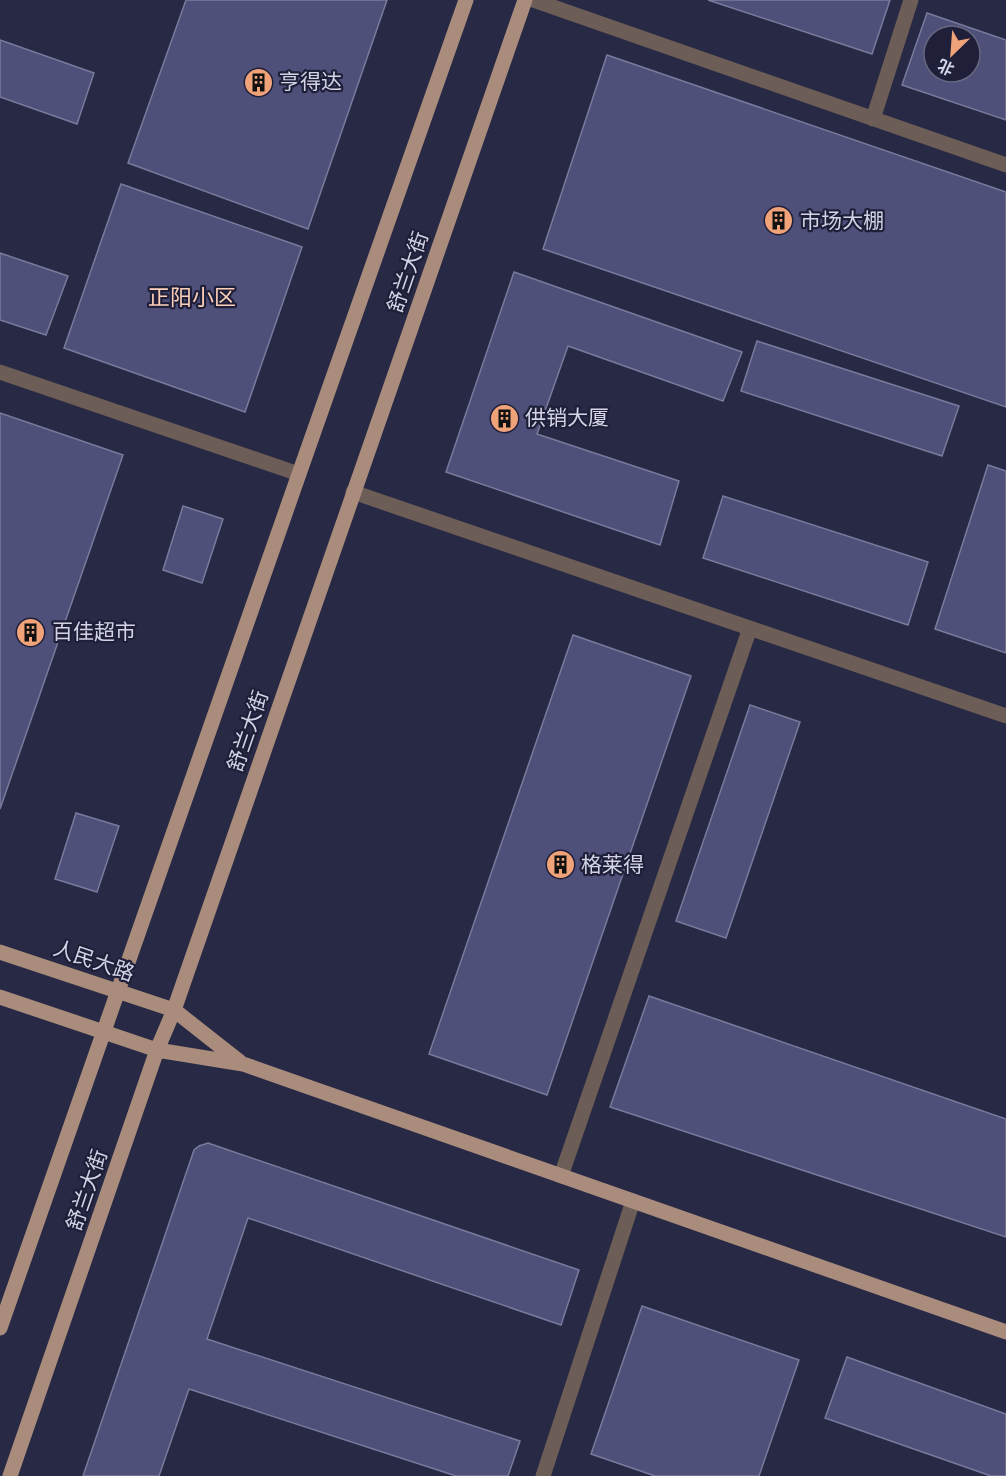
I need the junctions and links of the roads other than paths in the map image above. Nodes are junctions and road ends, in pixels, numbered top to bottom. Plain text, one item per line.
1 (466, 0) edge
2 (525, 0) edge
3 (533, 0) edge
4 (911, 0) edge
5 (873, 119) junction
6 (1006, 165) edge
7 (0, 372) edge
8 (299, 474) junction
9 (353, 492) junction
10 (750, 628) junction
11 (1006, 716) edge
12 (0, 952) edge
13 (117, 991) junction
14 (0, 997) edge
15 (174, 1010) junction
16 (103, 1032) junction
17 (157, 1050) junction
18 (243, 1064) junction
19 (561, 1176) junction
20 (633, 1201) junction
21 (0, 1328) edge
22 (1006, 1332) edge
23 (10, 1476) edge
24 (543, 1476) edge

1 - 8 main road, 舒兰大街
2 - 9 main road, 舒兰大街
3 - 5 street
4 - 5 street
5 - 6 street
7 - 8 street
8 - 13 main road, 舒兰大街
9 - 10 street
9 - 15 main road, 舒兰大街
10 - 11 street
10 - 19 street
12 - 13 main road, 人民大路
13 - 15 main road, 人民大路
13 - 16 main road, 舒兰大街
14 - 16 main road
15 - 17 main road, 舒兰大街
15 - 18 main road, 人民大路
16 - 17 main road
16 - 21 main road, 舒兰大街
17 - 18 main road
17 - 23 main road, 舒兰大街
18 - 19 main road
19 - 20 main road
20 - 22 main road
20 - 24 street

